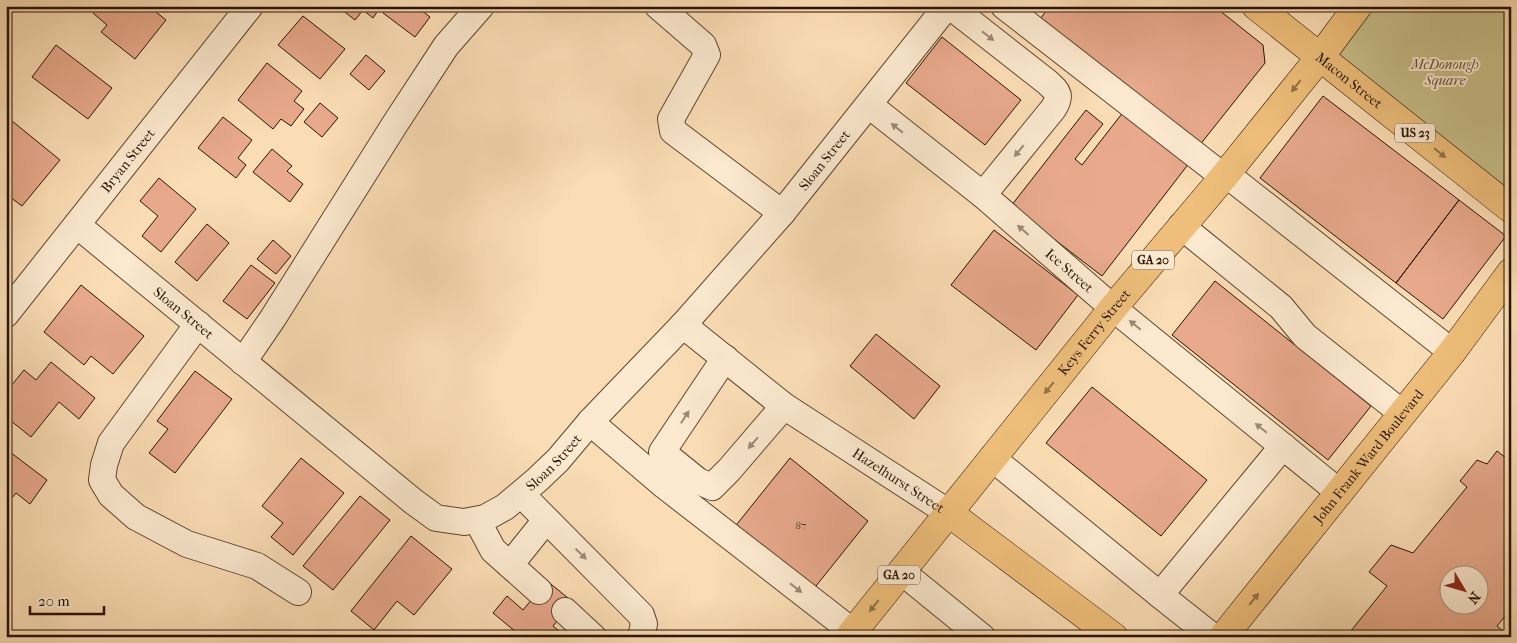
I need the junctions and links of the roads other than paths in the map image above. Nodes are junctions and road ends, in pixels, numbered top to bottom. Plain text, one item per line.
1 (250, 6) edge
2 (481, 6) edge
3 (658, 6) edge
4 (948, 6) edge
5 (1004, 6) edge
6 (1256, 6) edge
7 (1358, 6) edge
8 (1320, 57) junction
9 (869, 106) junction
10 (1225, 176) junction
11 (983, 196) junction
12 (1511, 210) edge
13 (782, 213) junction
14 (77, 225) junction
15 (1181, 226) junction
16 (1511, 272) edge
17 (1511, 304) edge
18 (1113, 308) junction
19 (6, 314) edge
20 (198, 324) junction
21 (683, 325) junction
22 (1460, 341) junction
23 (724, 358) junction
24 (243, 362) junction
25 (784, 406) junction
26 (1402, 413) junction
27 (590, 422) junction
28 (1284, 446) junction
29 (992, 458) junction
30 (1339, 492) junction
31 (521, 494) junction
32 (949, 513) junction
33 (477, 520) junction
34 (546, 520) junction
35 (510, 565) junction
36 (902, 572) junction
37 (539, 591) dead end
38 (298, 592) dead end
39 (1160, 595) junction
40 (564, 612) dead end
41 (851, 634) edge
42 (1107, 634) edge
43 (593, 637) edge
44 (641, 637) edge
45 (982, 637) edge
46 (1213, 637) edge
47 (1223, 637) edge

1 - 14 street, Bryan Street
2 - 24 street
3 - 13 street
4 - 9 street, Sloan Street
4 -> 11 street
5 - 10 street
6 - 8 main road, Macon Street / US 23
7 - 8 main road, Keys Ferry Street / GA 20
8 -> 10 main road, Keys Ferry Street / GA 20
8 -> 12 main road, Macon Street / US 23
11 -> 9 street, Ice Street
9 - 13 street, Sloan Street
10 - 15 main road, Keys Ferry Street / GA 20
10 - 22 street
18 -> 11 street, Ice Street
13 - 21 street, Sloan Street
14 - 19 street, Bryan Street
14 - 20 street, Sloan Street
15 - 18 main road, Keys Ferry Street / GA 20
15 - 26 street
16 - 22 main road, John Frank Ward Boulevard
17 - 22 main road
28 -> 18 street, Ice Street
18 -> 29 main road, Keys Ferry Street / GA 20
20 - 24 street, Sloan Street
20 - 38 street
21 - 23 street, Hazelhurst Street
21 - 27 street, Sloan Street
22 - 26 main road, John Frank Ward Boulevard
23 - 25 street, Hazelhurst Street
25 -> 23 street
24 - 33 street, Sloan Street
25 - 32 street, Hazelhurst Street
26 - 30 main road, John Frank Ward Boulevard
27 - 31 street, Sloan Street
27 -> 41 street
28 - 30 street, Ice Street
28 - 39 street
29 - 32 main road, Keys Ferry Street / GA 20
29 - 39 street
47 -> 30 main road, John Frank Ward Boulevard
31 - 33 street, Sloan Street
31 - 34 street
32 - 36 main road, Keys Ferry Street / GA 20
32 - 42 main road, Hazelhurst Street
33 - 35 street
34 - 35 street
34 -> 44 street
35 - 37 street
36 -> 41 main road, Keys Ferry Street / GA 20
36 - 45 street
39 - 46 street
40 - 43 street

